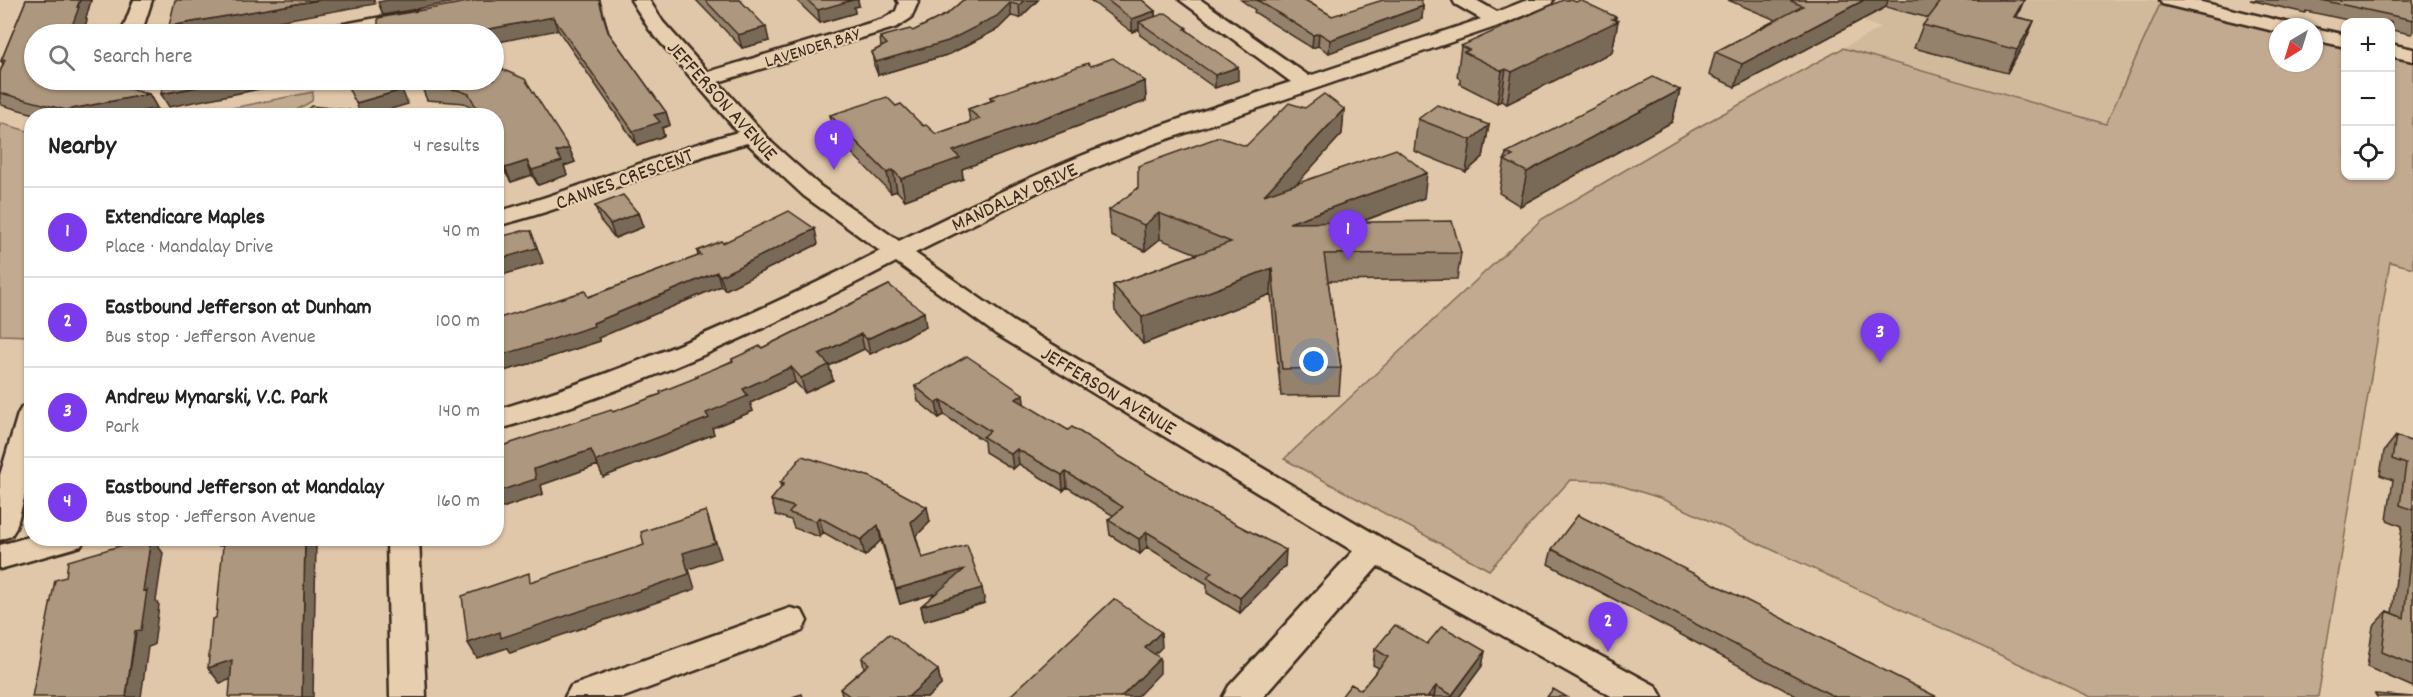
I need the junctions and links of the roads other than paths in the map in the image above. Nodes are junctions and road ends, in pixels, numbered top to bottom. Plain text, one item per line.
1 (142, 0) edge
2 (640, 0) edge
3 (906, 0) edge
4 (1189, 0) edge
5 (1462, 0) edge
6 (1544, 0) edge
7 (2169, 0) edge
8 (428, 15) edge
9 (1497, 20) junction
10 (134, 24) edge
11 (378, 24) edge
12 (2269, 24) edge
13 (2323, 36) edge
14 (2341, 40) edge
15 (2395, 51) edge
16 (2413, 55) edge
17 (703, 80) junction
18 (1308, 85) junction
19 (750, 135) junction
20 (504, 217) edge
21 (895, 252) junction
22 (504, 417) edge
23 (24, 442) edge
24 (0, 528) edge
25 (41, 546) edge
26 (403, 546) edge
27 (1374, 549) junction
28 (0, 557) edge
29 (790, 621) dead end
30 (408, 697) edge
31 (583, 697) edge
32 (1240, 697) edge
33 (1644, 697) edge

1 - 10 street
2 - 17 street, JEFFERSON AVENUE
3 - 17 street, LAVENDER BAY
4 - 18 street
5 - 9 street
6 - 9 street, MANDALAY DRIVE
7 - 12 street
8 - 11 street
9 - 18 street, MANDALAY DRIVE
13 - 14 street
15 - 16 street
17 - 19 street, JEFFERSON AVENUE
18 - 21 street, MANDALAY DRIVE
19 - 20 street, CANNES CRESCENT
19 - 21 street, JEFFERSON AVENUE
21 - 22 street, MANDALAY DRIVE
21 - 27 street, JEFFERSON AVENUE
23 - 24 street
25 - 28 street
26 - 30 street
27 - 32 street
27 - 33 street, JEFFERSON AVENUE
29 - 31 street

